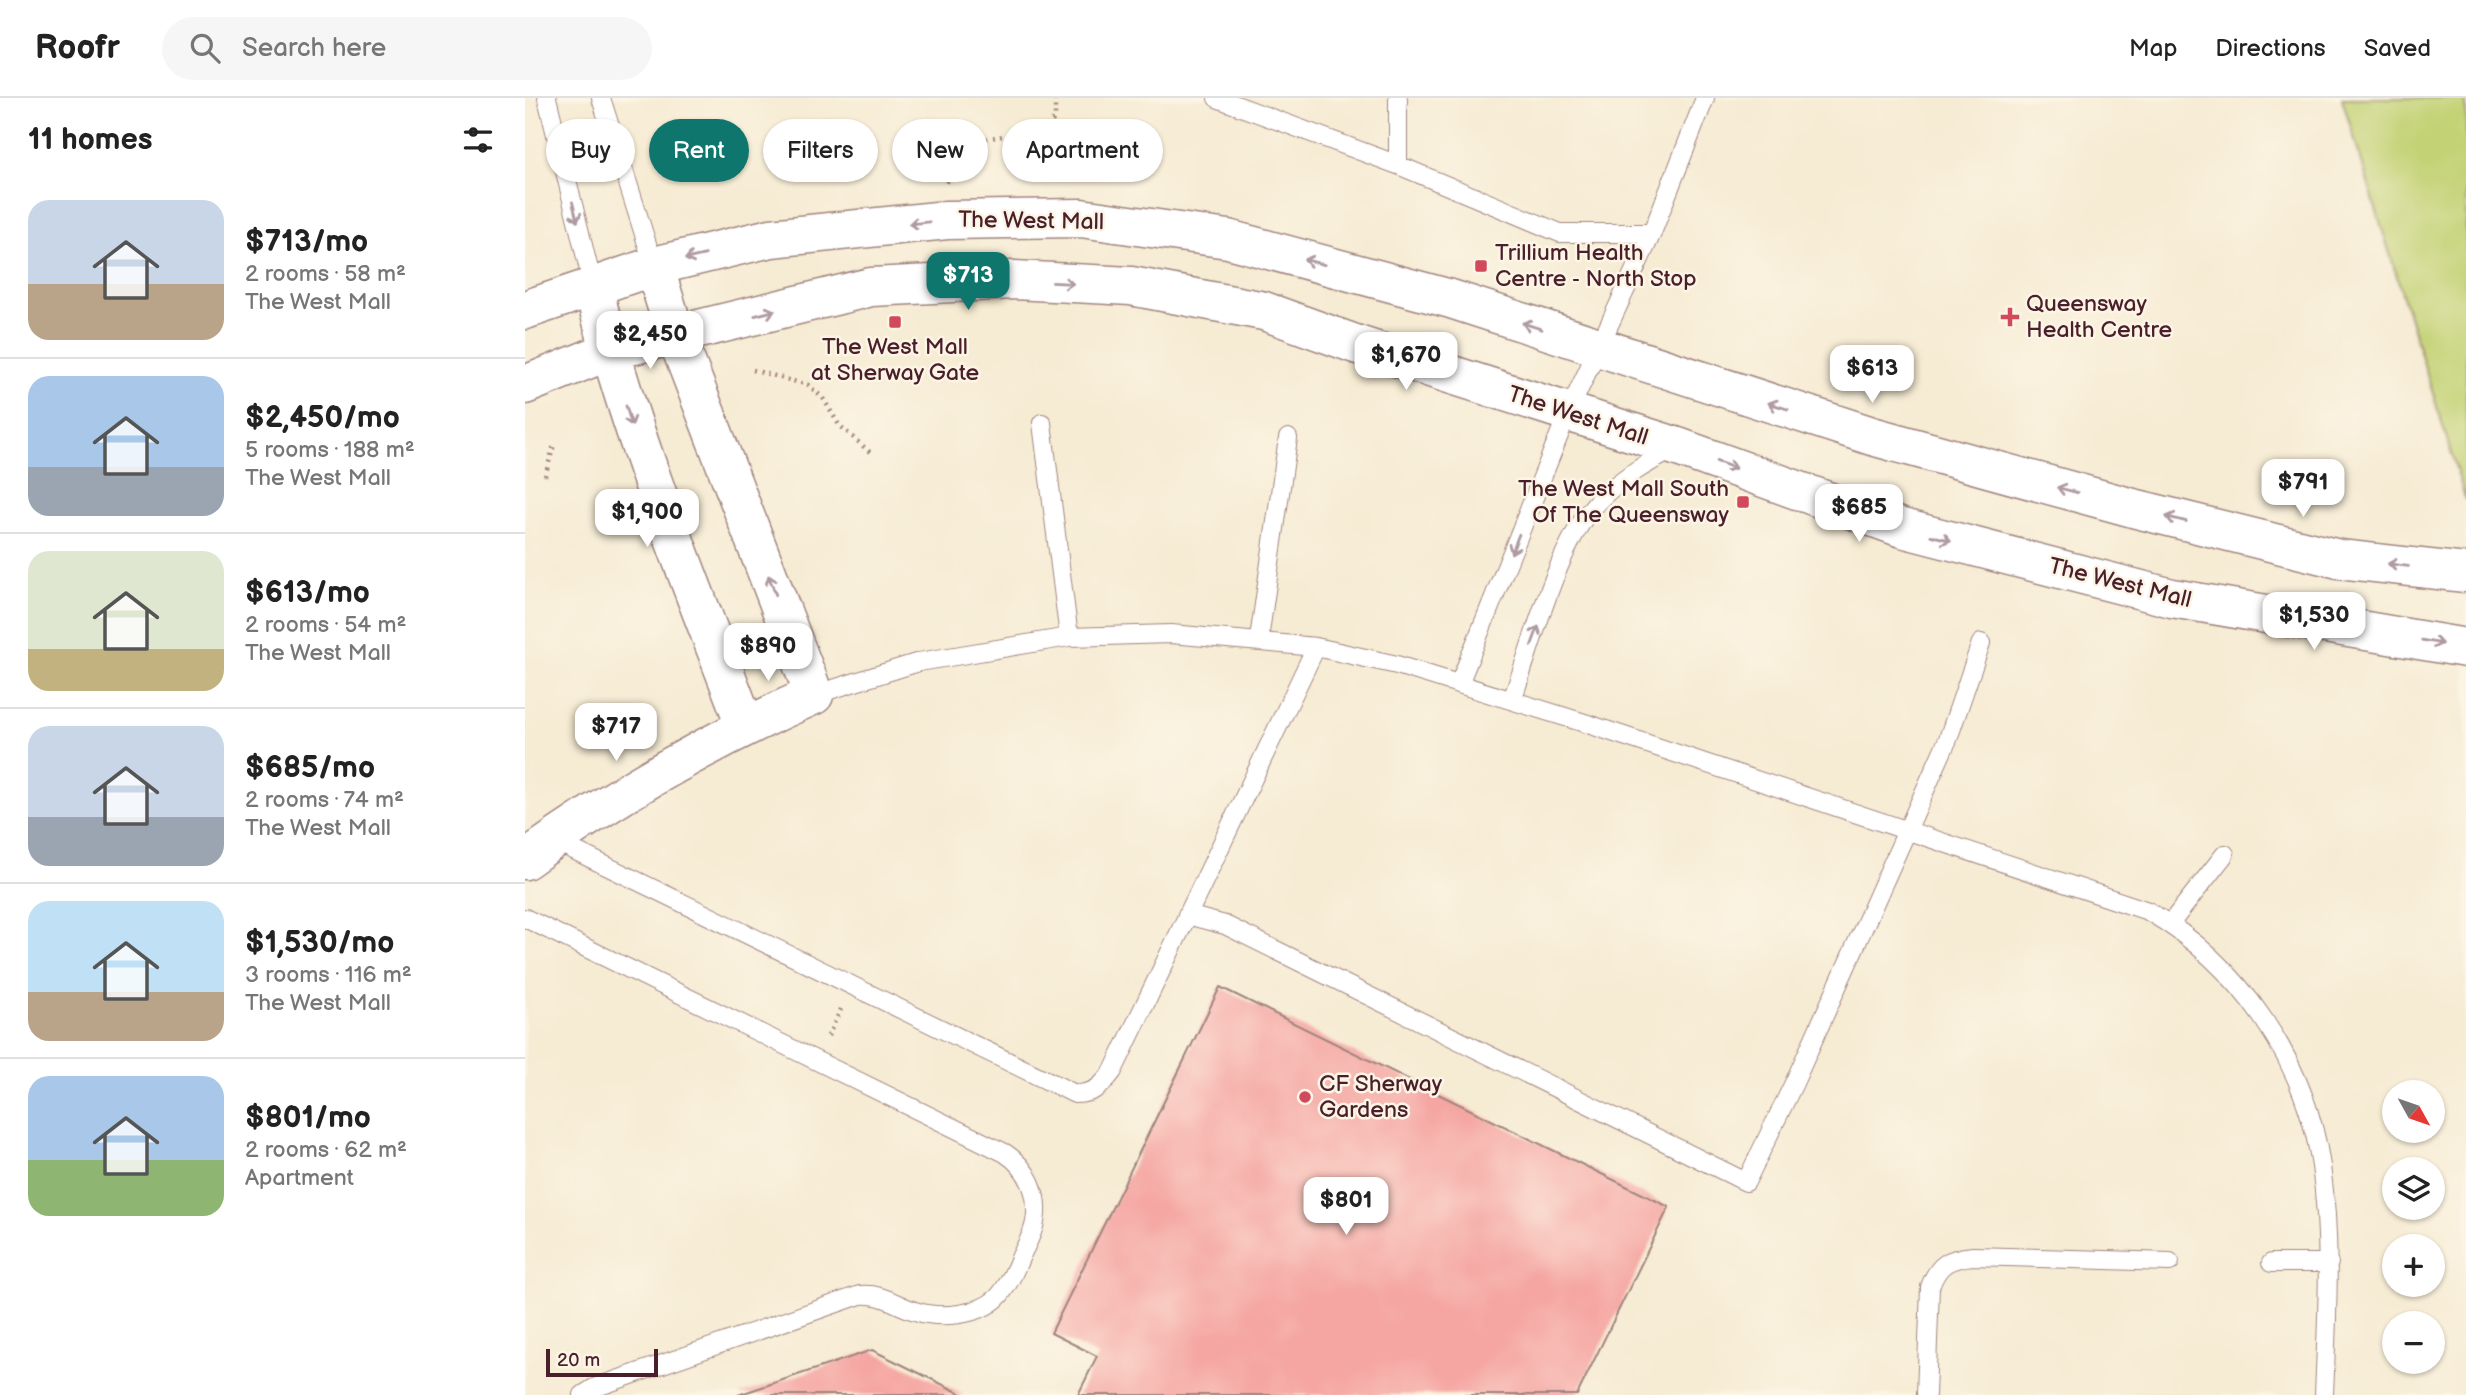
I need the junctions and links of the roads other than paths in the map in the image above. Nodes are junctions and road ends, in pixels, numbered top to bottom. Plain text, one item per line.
1 (547, 98) edge
2 (601, 98) edge
3 (1398, 98) edge
4 (1705, 98) edge
5 (1224, 99) edge
6 (1398, 166) junction
7 (1652, 233) junction
8 (654, 267) junction
9 (593, 286) junction
10 (525, 310) edge
11 (675, 333) junction
12 (1597, 347) junction
13 (609, 351) junction
14 (525, 385) edge
15 (1568, 413) junction
16 (1042, 423) dead end
17 (1288, 438) dead end
18 (1678, 447) junction
19 (2466, 573) edge
20 (1069, 637) junction
21 (1259, 639) junction
22 (1980, 643) dead end
23 (1316, 647) junction
24 (2466, 648) edge
25 (1459, 684) junction
26 (814, 695) junction
27 (1512, 700) junction
28 (745, 725) junction
29 (1906, 832) junction
30 (539, 850) edge
31 (2225, 854) dead end
32 (1187, 915) junction
33 (525, 918) edge
34 (2170, 924) junction
35 (2170, 1262) dead end
36 (2271, 1263) dead end
37 (2329, 1264) junction
38 (583, 1395) edge
39 (1926, 1395) edge
40 (2324, 1395) edge

1 -> 9 lane
2 - 8 lane
3 - 6 lane
4 - 7 lane
5 - 6 lane
6 - 7 lane
7 - 12 lane
8 - 9 main road, The West Mall
8 - 11 main road
12 -> 8 main road, The West Mall
9 - 10 main road, The West Mall
9 - 13 main road
11 - 13 main road, The West Mall
11 -> 15 main road, The West Mall
26 -> 11 main road
12 - 15 lane
19 -> 12 main road, The West Mall
13 - 14 main road, The West Mall
13 -> 28 main road
15 - 18 main road, The West Mall
15 -> 25 lane
16 - 20 lane
17 - 21 lane
18 -> 24 main road, The West Mall
27 -> 18 lane
20 - 21 lane
20 - 26 lane
21 - 23 lane
22 - 29 lane
23 - 25 lane
23 - 32 lane
25 - 27 lane
26 - 28 main road
27 - 29 lane
28 - 30 main road
29 - 32 lane
29 - 34 lane
30 - 32 lane
31 - 34 lane
33 - 38 lane
34 - 37 lane
35 - 39 lane
36 - 37 lane
37 - 40 lane

